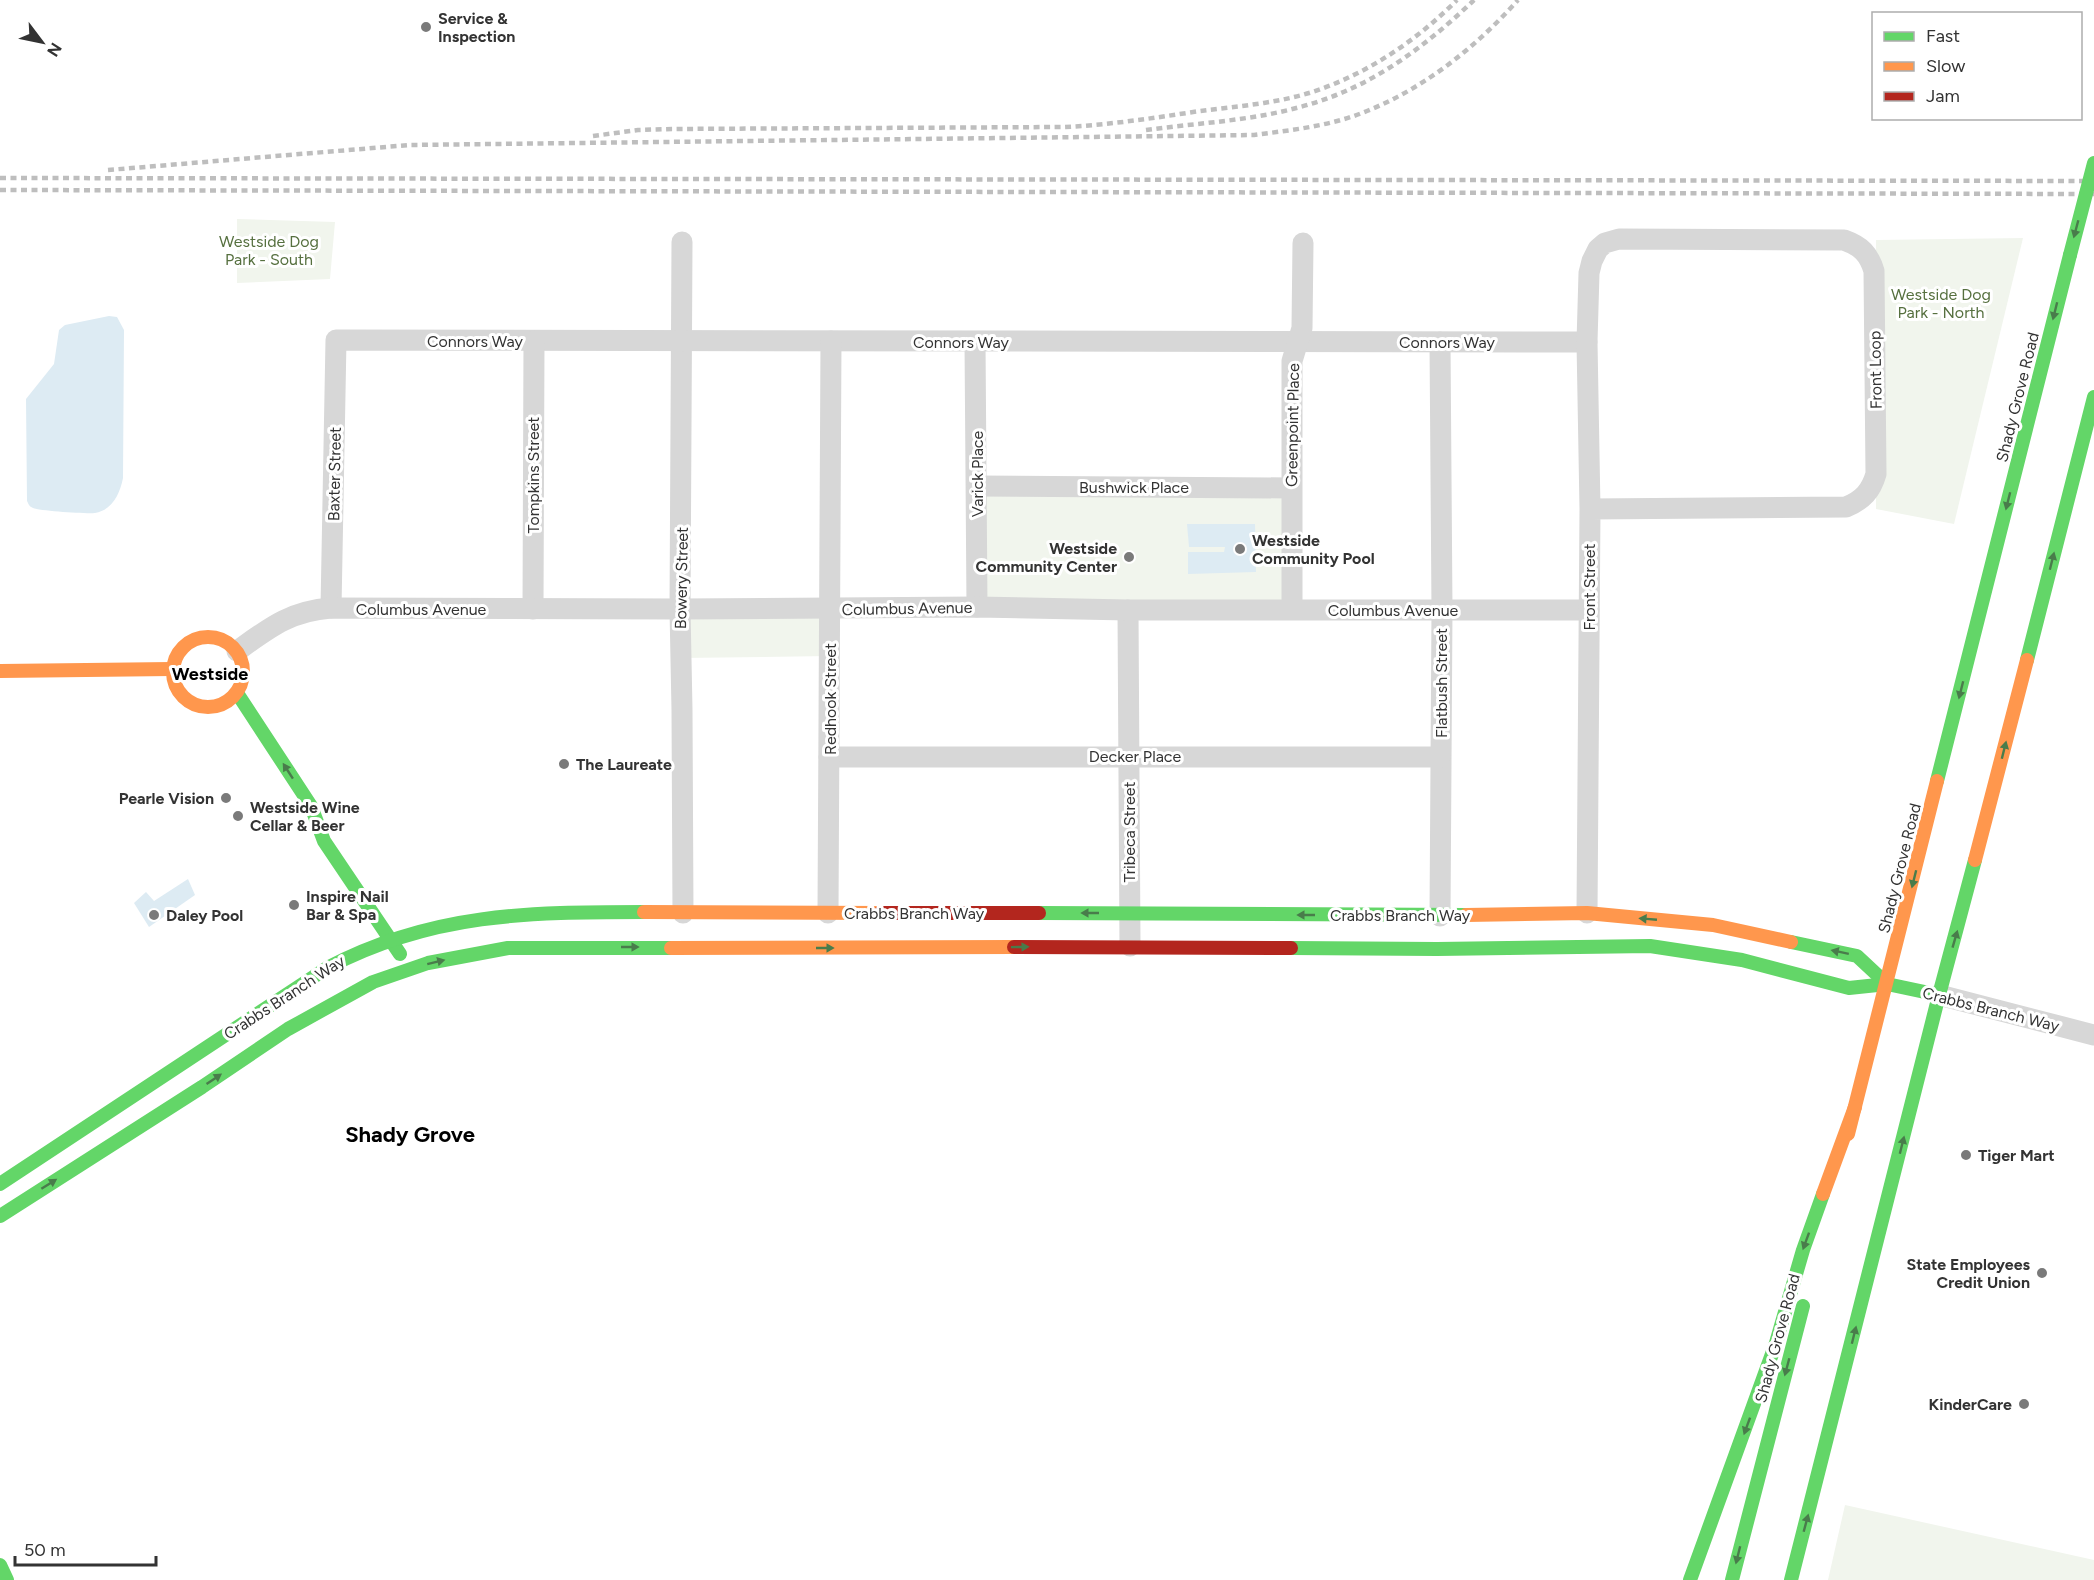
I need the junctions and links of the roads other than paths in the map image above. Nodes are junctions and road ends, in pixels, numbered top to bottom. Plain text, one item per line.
1 (2094, 163) edge
2 (682, 243) dead end
3 (1303, 243) dead end
4 (1592, 261) joint
5 (336, 340) joint
6 (534, 341) junction
7 (683, 341) junction
8 (831, 341) junction
9 (975, 342) junction
10 (1297, 342) junction
11 (1440, 342) junction
12 (1587, 342) junction
13 (2094, 397) edge
14 (977, 486) junction
15 (1291, 488) junction
16 (1590, 509) junction
17 (977, 607) junction
18 (331, 608) junction
19 (533, 609) junction
20 (680, 609) junction
21 (830, 609) junction
22 (1292, 609) junction
23 (1128, 610) junction
24 (1442, 610) junction
25 (1589, 610) junction
26 (237, 651) junction
27 (172, 669) junction
28 (0, 671) edge
29 (237, 693) junction
30 (1128, 756) junction
31 (829, 757) junction
32 (1440, 757) junction
33 (305, 826) dead end
34 (324, 841) junction
35 (682, 913) junction
36 (828, 913) junction
37 (1129, 913) junction
38 (1587, 913) junction
39 (1440, 916) junction
40 (390, 940) junction
41 (1130, 946) junction
42 (410, 969) junction
43 (1887, 984) junction
44 (1939, 995) junction
45 (2094, 1035) edge
46 (1855, 1107) junction
47 (0, 1184) edge
48 (0, 1216) edge
49 (1816, 1254) dead end
50 (1808, 1288) dead end
51 (0, 1565) edge
52 (7, 1580) edge
53 (1690, 1580) edge
54 (1732, 1580) edge
55 (1791, 1580) edge

1 -> 43 main road, Shady Grove Road, bridge
2 - 7 street, Bowery Street
3 - 10 street, Greenpoint Place
4 - 12 street, Front Street
4 - 16 street, Front Loop
5 - 6 street, Connors Way
5 - 18 street, Baxter Street
6 - 7 street, Connors Way
6 - 19 street, Tompkins Street
7 - 8 street, Connors Way
7 - 20 street, Bowery Street
8 - 9 street, Connors Way
8 - 21 street, Redhook Street
9 - 10 street, Connors Way
9 - 14 street, Varick Place
10 - 11 street, Connors Way
10 - 15 street, Greenpoint Place
11 - 12 street, Connors Way
11 - 24 street, Flatbush Street
12 - 16 street, Front Street
44 -> 13 main road
14 - 15 street, Bushwick Place
14 - 17 street, Varick Place
15 - 22 street, Greenpoint Place
16 - 25 street, Front Street
17 - 21 street, Columbus Avenue
17 - 23 street, Columbus Avenue
18 - 19 street, Columbus Avenue
18 - 26 street, Columbus Avenue
19 - 20 street, Columbus Avenue
20 - 21 street, Columbus Avenue
20 - 35 street, Bowery Street
21 - 31 street, Redhook Street
22 - 23 street, Columbus Avenue
22 - 24 street, Columbus Avenue
23 - 30 street, Tribeca Street
24 - 25 street, Columbus Avenue
24 - 32 street, Flatbush Street
25 - 38 street, Front Street
26 - 27 main road
26 - 29 main road
27 - 28 main road
27 - 29 main road
34 -> 29 main road
30 - 31 street, Decker Place
30 - 32 street, Decker Place
30 - 37 street, Tribeca Street
31 - 36 street, Redhook Street
32 - 39 street, Flatbush Street
33 - 34 main road
34 - 40 main road
35 - 36 main road, Crabbs Branch Way
35 - 40 main road, Crabbs Branch Way
37 -> 36 main road, Crabbs Branch Way
39 -> 37 main road, Crabbs Branch Way
37 - 41 street, Tribeca Street
38 - 39 main road, Crabbs Branch Way
43 -> 38 main road, Crabbs Branch Way
40 - 42 main road
40 - 47 main road, Crabbs Branch Way
42 -> 41 main road, Crabbs Branch Way
41 - 43 main road, Crabbs Branch Way
48 -> 42 main road, Crabbs Branch Way
43 - 44 main road, Crabbs Branch Way
43 - 46 main road, Shady Grove Road
44 - 45 street, Crabbs Branch Way
55 -> 44 main road
46 - 49 main road, Shady Grove Road
46 -> 53 main road
50 -> 54 main road, Shady Grove Road
51 - 52 main road

